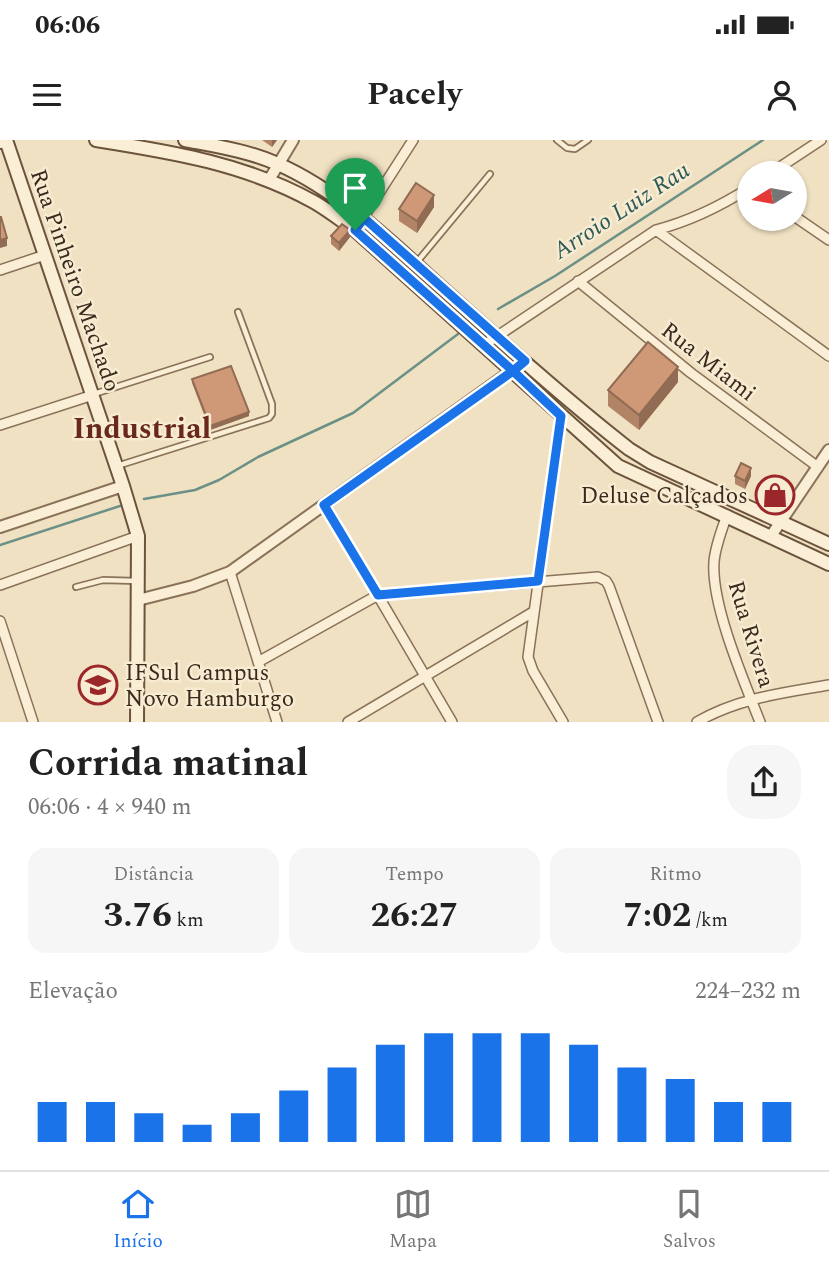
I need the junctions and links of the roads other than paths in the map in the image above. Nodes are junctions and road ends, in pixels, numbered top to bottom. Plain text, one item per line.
1 (6, 140) edge
2 (96, 140) edge
3 (185, 140) edge
4 (293, 140) edge
5 (413, 140) edge
6 (557, 140) edge
7 (588, 140) edge
8 (821, 140) edge
9 (0, 142) edge
10 (789, 161) edge
11 (278, 164) junction
12 (490, 174) dead end
13 (269, 180) junction
14 (737, 195) edge
15 (364, 218) junction
16 (807, 225) edge
17 (355, 230) junction
18 (656, 230) junction
19 (829, 240) edge
20 (45, 255) junction
21 (416, 265) junction
22 (0, 270) edge
23 (578, 281) junction
24 (431, 287) junction
25 (238, 312) dead end
26 (495, 336) junction
27 (484, 345) junction
28 (829, 355) edge
29 (210, 357) dead end
30 (525, 361) junction
31 (513, 371) junction
32 (93, 395) junction
33 (561, 416) junction
34 (0, 425) edge
35 (829, 450) edge
36 (117, 466) junction
37 (818, 467) junction
38 (123, 486) junction
39 (324, 505) junction
40 (727, 515) junction
41 (779, 521) junction
42 (0, 527) edge
43 (138, 536) junction
44 (771, 536) junction
45 (829, 544) edge
46 (829, 564) edge
47 (230, 572) junction
48 (138, 581) junction
49 (538, 581) junction
50 (0, 585) edge
51 (76, 587) dead end
52 (378, 595) junction
53 (138, 600) junction
54 (533, 612) junction
55 (0, 621) edge
56 (258, 662) junction
57 (425, 676) junction
58 (829, 685) edge
59 (751, 698) junction
60 (33, 722) edge
61 (137, 722) edge
62 (277, 722) edge
63 (348, 722) edge
64 (452, 722) edge
65 (563, 722) edge
66 (658, 722) edge
67 (698, 722) edge
68 (760, 722) edge

1 - 9 main road
1 - 20 main road, Rua Pinheiro Machado
2 - 13 main road
3 - 11 main road
4 - 11 street
5 - 15 street
6 - 7 lane
8 - 10 street
11 - 13 street
11 - 15 main road
12 - 21 lane
13 - 17 main road
14 - 18 street
15 - 17 street
15 - 21 main road
16 - 19 street
17 - 24 main road
18 - 23 street
18 - 28 street
20 - 22 street
20 - 32 main road, Rua Pinheiro Machado
21 - 24 main road
23 - 26 street
23 - 37 street, Rua Miami
24 - 26 main road
24 - 27 main road
25 - 36 lane
26 - 27 street
26 - 30 main road
27 - 31 main road
29 - 32 lane
30 - 31 street
30 - 41 main road
31 - 33 main road
31 - 39 street
32 - 34 street
32 - 36 main road, Rua Pinheiro Machado
33 - 40 main road
33 - 49 street
35 - 37 street
36 - 38 main road, Rua Pinheiro Machado
37 - 41 street
38 - 42 street
38 - 43 main road, Rua Pinheiro Machado
39 - 47 street
39 - 52 street
40 - 44 main road
40 - 59 street, Rua Rivera
41 - 44 street
41 - 45 main road
43 - 48 main road, Rua Pinheiro Machado
43 - 50 street
44 - 46 main road
47 - 53 street
47 - 56 street
48 - 51 lane
48 - 53 main road, Rua Pinheiro Machado
49 - 52 street
49 - 54 street
49 - 66 street
52 - 56 street
52 - 57 street
53 - 61 main road, Rua Pinheiro Machado
54 - 57 street
54 - 65 street
55 - 60 street
56 - 62 street
57 - 63 street
57 - 64 street
58 - 59 street
59 - 67 street
59 - 68 street, Rua Rivera

